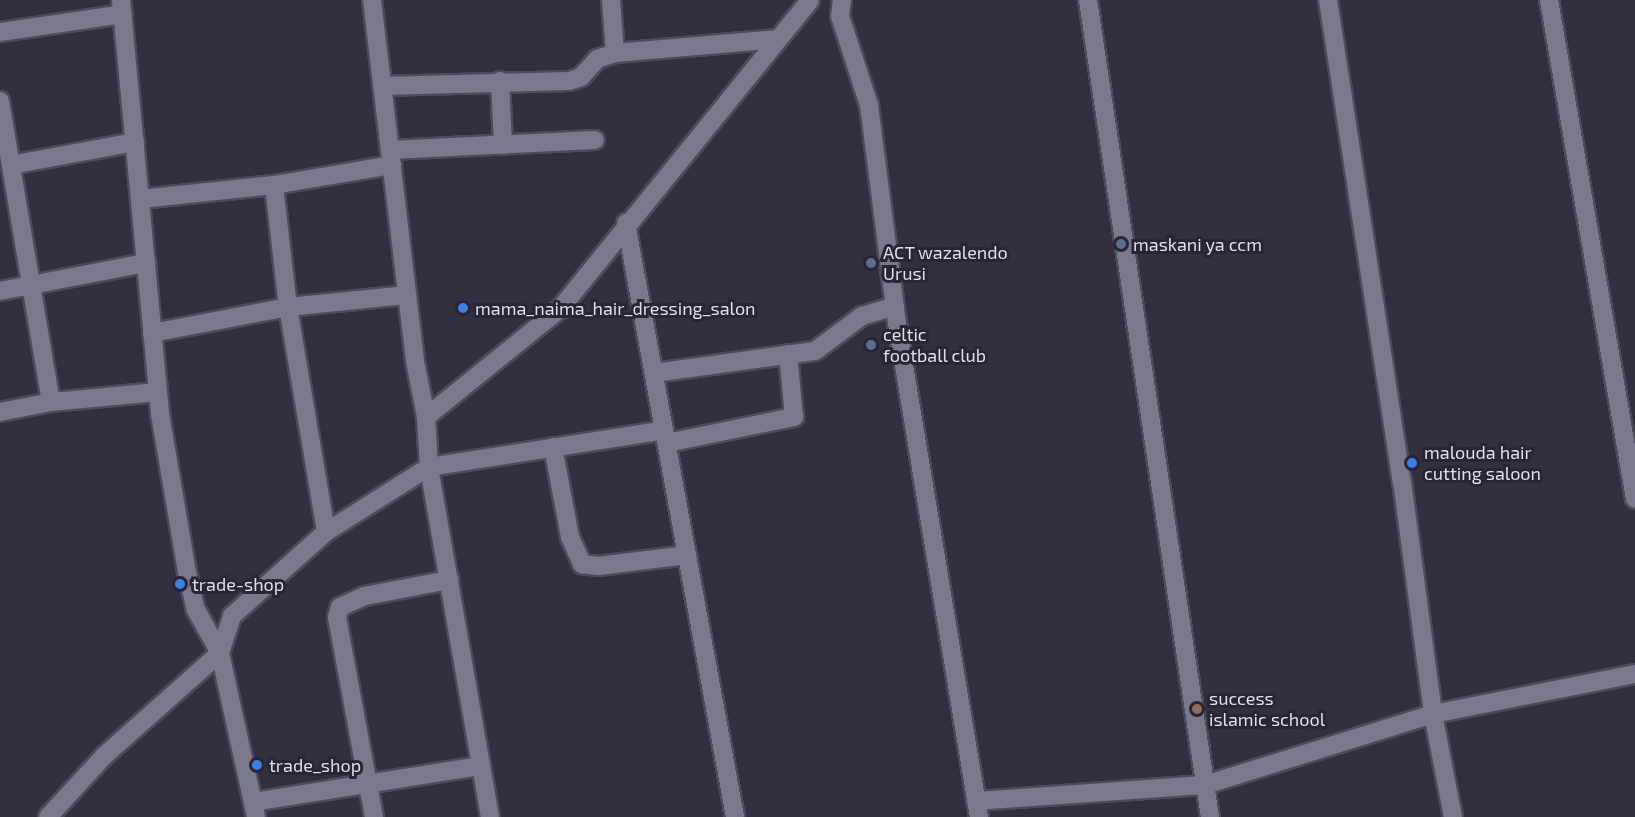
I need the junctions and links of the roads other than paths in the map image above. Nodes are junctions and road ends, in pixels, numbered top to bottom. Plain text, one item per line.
1 (372, 0) edge
2 (611, 0) edge
3 (810, 0) edge
4 (842, 0) edge
5 (1088, 0) edge
6 (1328, 0) edge
7 (1549, 0) edge
8 (122, 7) edge
9 (0, 32) edge
10 (778, 39) junction
11 (615, 53) junction
12 (500, 81) junction
13 (382, 86) junction
14 (0, 101) edge
15 (595, 140) dead end
16 (135, 142) junction
17 (503, 145) junction
18 (391, 157) junction
19 (11, 165) junction
20 (274, 185) junction
21 (140, 199) junction
22 (627, 224) junction
23 (146, 264) junction
24 (33, 285) junction
25 (0, 291) edge
26 (407, 295) junction
27 (895, 306) junction
28 (288, 307) junction
29 (152, 333) junction
30 (788, 354) junction
31 (654, 373) junction
32 (157, 392) junction
33 (51, 402) junction
34 (0, 412) edge
35 (426, 417) junction
36 (665, 436) junction
37 (553, 447) junction
38 (429, 467) junction
39 (1635, 499) edge
40 (326, 532) junction
41 (687, 555) junction
42 (449, 580) junction
43 (220, 653) junction
44 (1635, 674) edge
45 (1433, 714) junction
46 (481, 766) junction
47 (369, 783) junction
48 (1205, 785) junction
49 (254, 809) edge
50 (977, 809) edge
51 (48, 817) edge
52 (374, 817) edge
53 (490, 817) edge
54 (735, 817) edge
55 (1210, 817) edge
56 (1452, 817) edge

1 - 13 street
2 - 11 street
3 - 10 street
4 - 27 street
5 - 48 street
6 - 45 street
7 - 39 street
8 - 9 street
8 - 16 street
10 - 11 street
10 - 22 street
11 - 12 street
12 - 13 street
12 - 17 street
13 - 18 street
14 - 19 street
15 - 17 street
16 - 19 street
16 - 21 street
17 - 18 street
18 - 20 street
18 - 26 street
19 - 24 street
20 - 21 street
20 - 28 street
21 - 23 street
22 - 31 street
22 - 35 street
23 - 24 street
23 - 29 street
24 - 25 street
24 - 33 street
26 - 28 street
26 - 35 street
27 - 30 street
27 - 50 street
28 - 29 street
28 - 40 street
29 - 32 street
30 - 31 street
30 - 36 street
31 - 36 street
32 - 33 street
32 - 43 street
33 - 34 street
35 - 38 street
36 - 37 street
36 - 41 street
37 - 38 street
37 - 41 street
38 - 40 street
38 - 42 street
40 - 43 street
41 - 54 street
42 - 46 street
42 - 47 street
43 - 49 street
43 - 51 street
44 - 45 street
45 - 48 street
45 - 56 street
46 - 47 street
46 - 53 street
47 - 49 street
47 - 52 street
48 - 50 street
48 - 55 street

